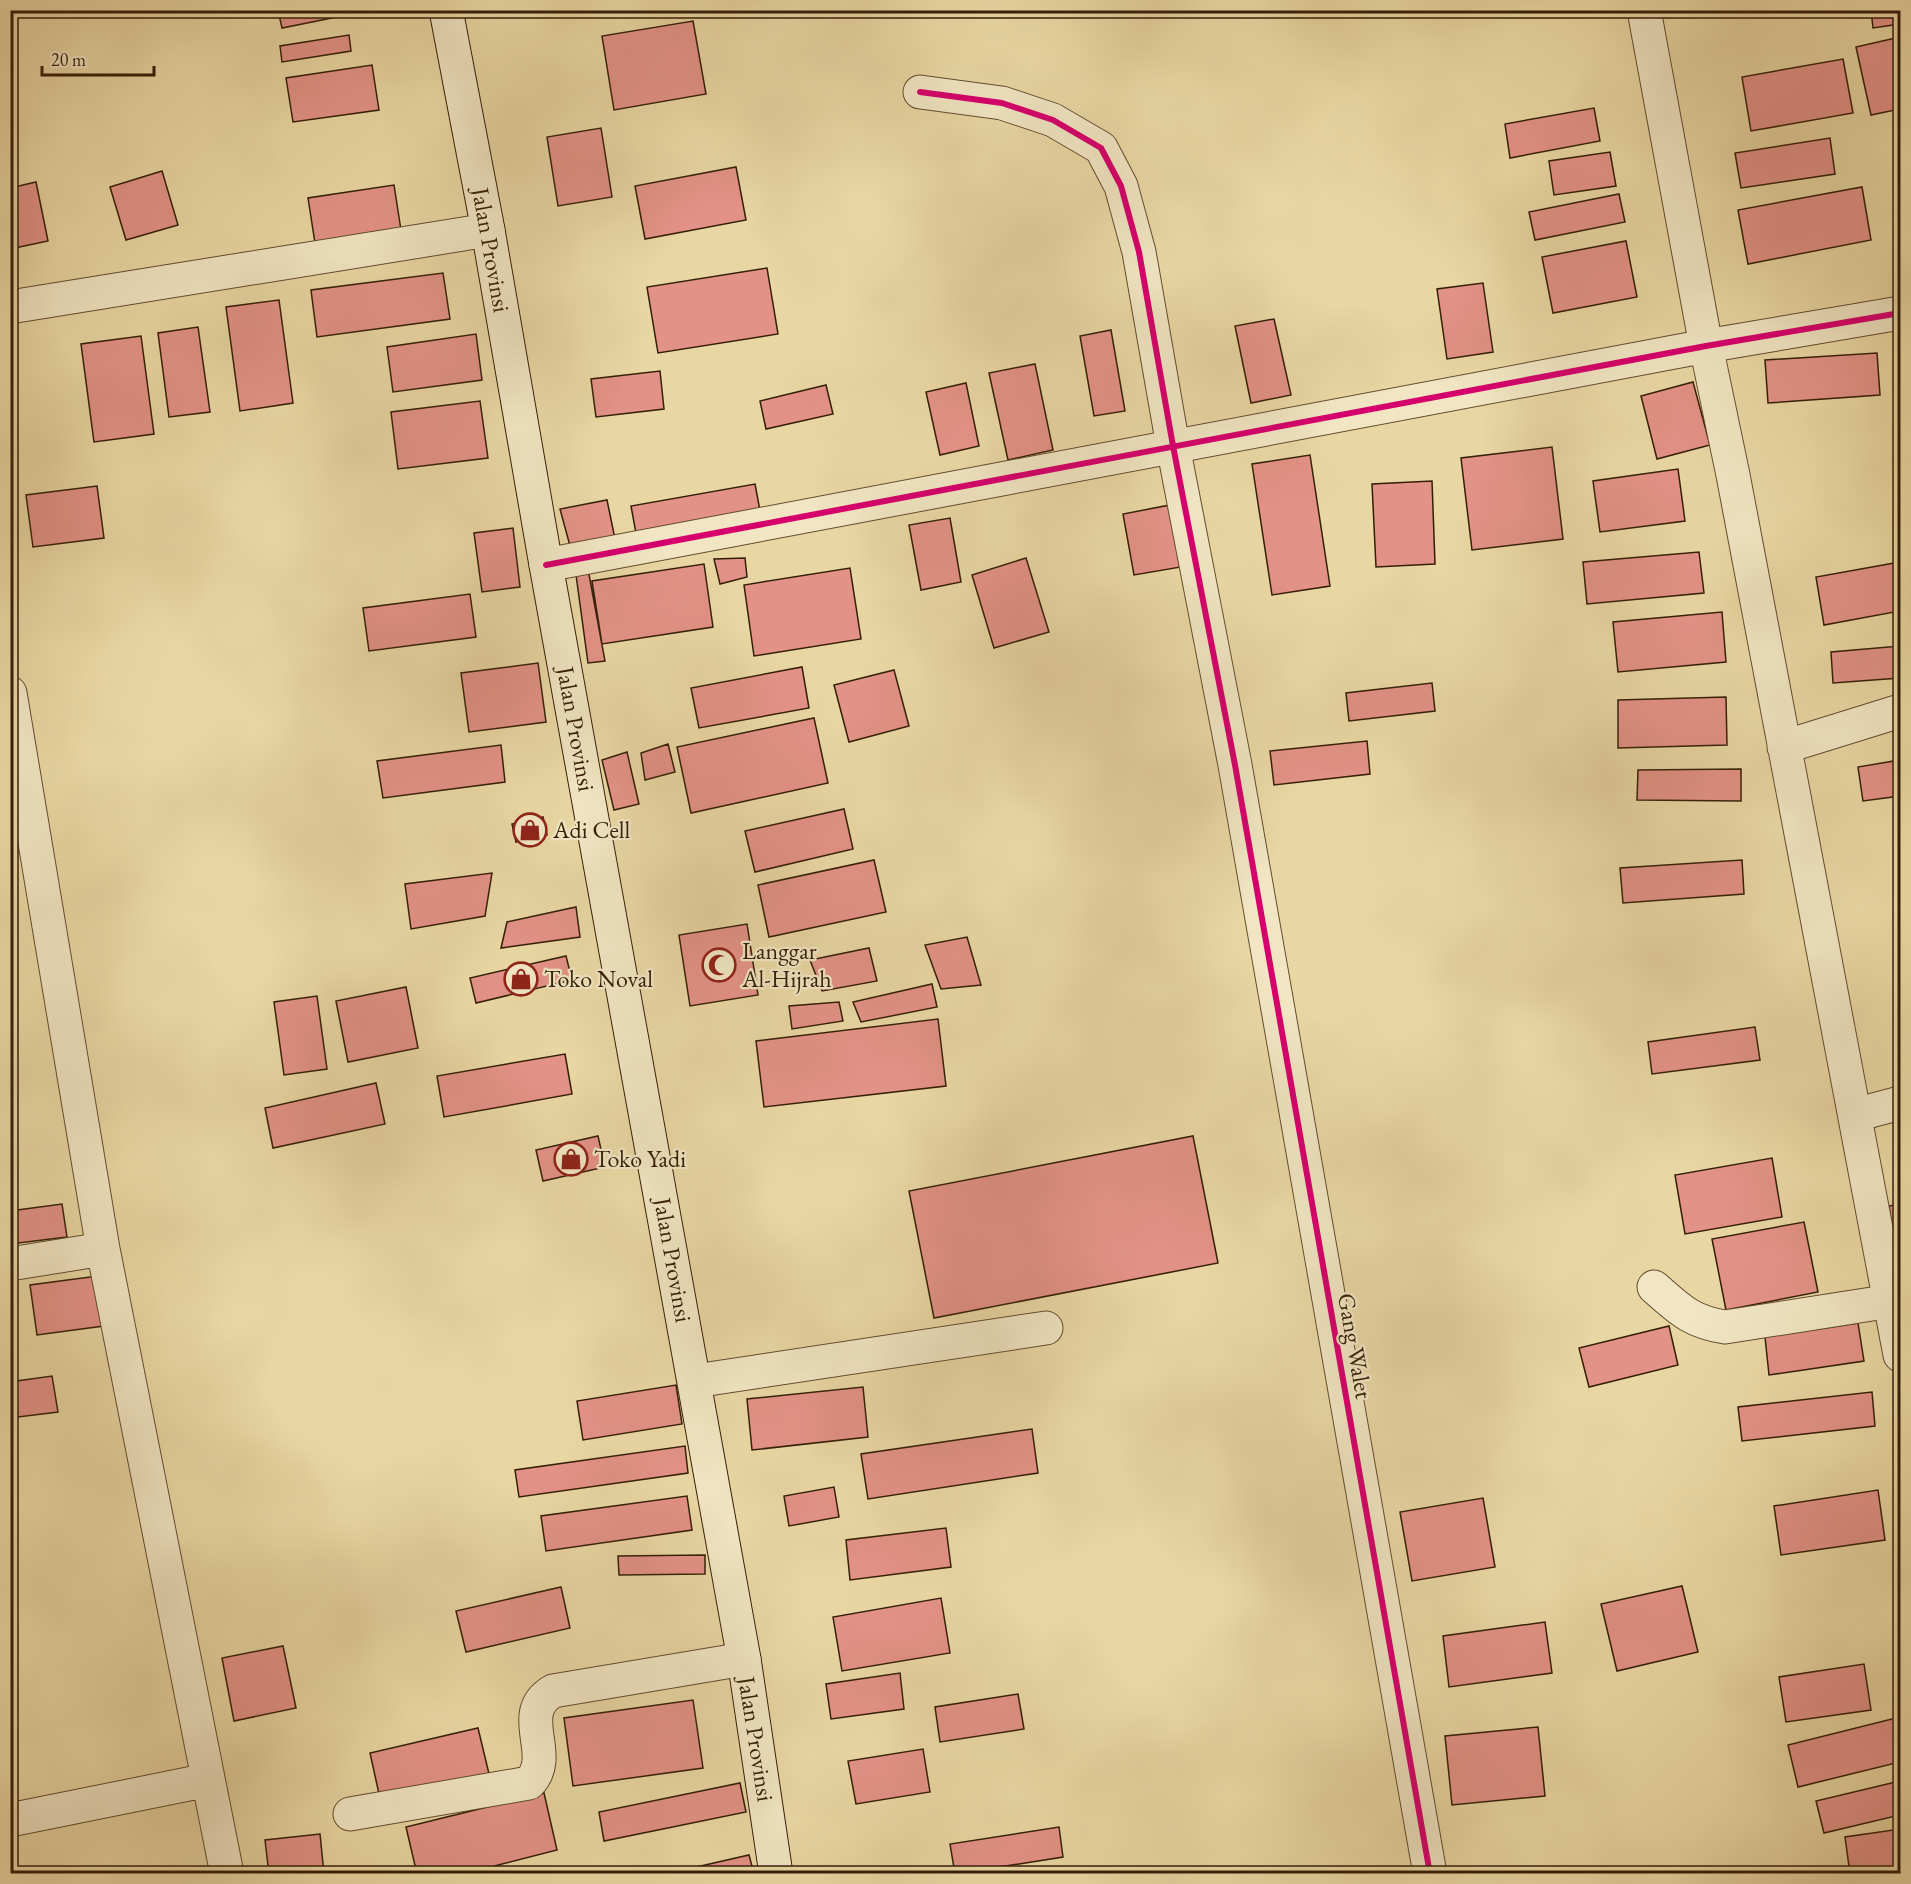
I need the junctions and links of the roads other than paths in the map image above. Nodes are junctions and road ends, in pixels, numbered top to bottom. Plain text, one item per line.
1 (446, 10) edge
2 (1647, 11) edge
3 (920, 92) dead end
4 (488, 230) junction
5 (10, 307) edge
6 (1900, 313) edge
7 (1706, 346) junction
8 (1173, 446) junction
9 (546, 565) junction
10 (10, 693) edge
11 (1900, 711) edge
12 (1784, 747) junction
13 (1900, 1103) edge
14 (1855, 1114) junction
15 (103, 1249) junction
16 (10, 1264) edge
17 (1654, 1287) dead end
18 (1891, 1301) junction
19 (1046, 1328) dead end
20 (1900, 1355) edge
21 (695, 1381) junction
22 (744, 1659) junction
23 (208, 1780) junction
24 (350, 1814) dead end
25 (10, 1820) edge
26 (227, 1874) edge
27 (777, 1874) edge
28 (1430, 1874) edge

1 - 4 street, Jalan Provinsi
2 - 7 street
3 - 8 street, Gang Walet
4 - 5 street
4 - 9 street, Jalan Provinsi
6 - 7 street
7 - 8 street
7 - 12 street
8 - 9 street
8 - 28 street, Gang Walet
9 - 21 street, Jalan Provinsi
10 - 15 street
11 - 12 street
12 - 14 street
13 - 14 street
14 - 18 street
15 - 16 street
15 - 23 street
17 - 18 street
18 - 20 street
19 - 21 street
21 - 22 street, Jalan Provinsi
22 - 24 street
22 - 27 street, Jalan Provinsi
23 - 25 street
23 - 26 street

